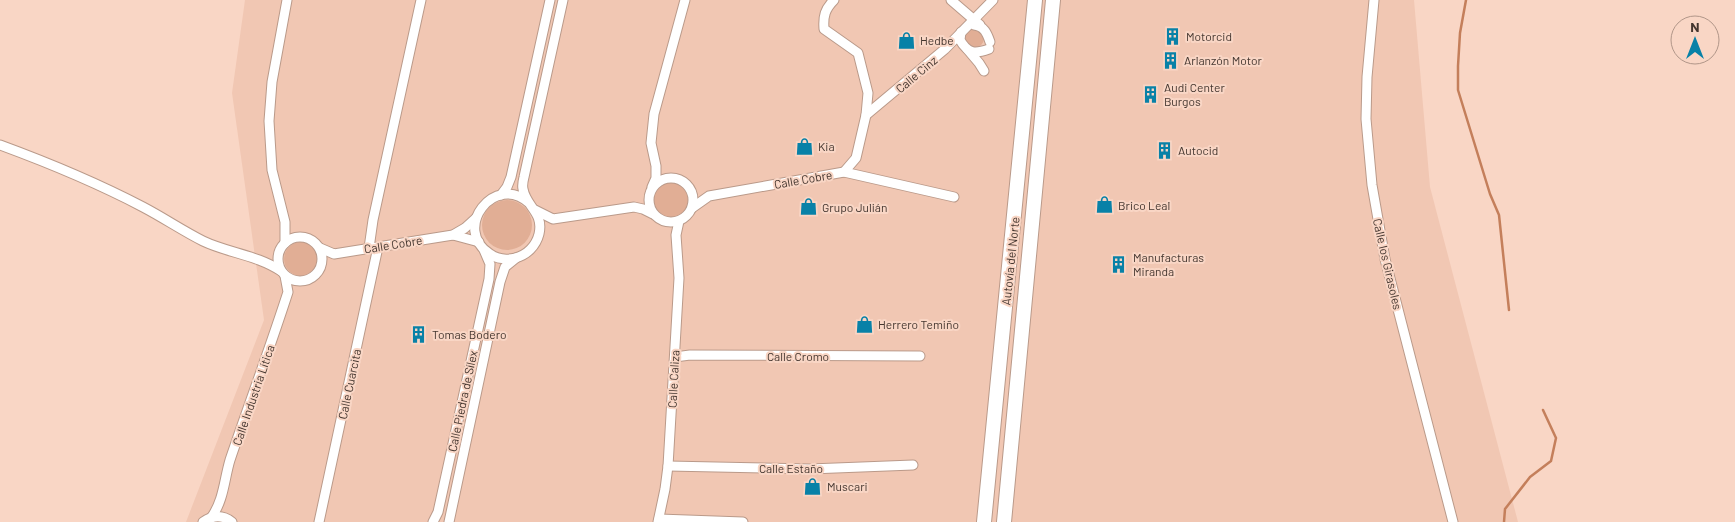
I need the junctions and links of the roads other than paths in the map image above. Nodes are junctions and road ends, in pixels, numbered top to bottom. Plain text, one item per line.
1 (287, 0) edge
2 (421, 0) edge
3 (550, 0) edge
4 (562, 0) edge
5 (685, 0) edge
6 (834, 0) edge
7 (951, 0) edge
8 (993, 0) edge
9 (1035, 0) edge
10 (1053, 0) edge
11 (1374, 0) edge
12 (976, 22) junction
13 (963, 30) junction
14 (966, 49) junction
15 (945, 50) junction
16 (984, 71) dead end
17 (868, 93) junction
18 (887, 98) junction
19 (866, 115) junction
20 (0, 145) edge
21 (656, 166) junction
22 (844, 172) junction
23 (673, 178) junction
24 (690, 189) junction
25 (650, 191) junction
26 (501, 195) junction
27 (709, 196) junction
28 (954, 197) dead end
29 (529, 203) junction
30 (634, 207) junction
31 (692, 208) junction
32 (535, 210) junction
33 (653, 214) junction
34 (476, 218) junction
35 (553, 219) junction
36 (679, 221) junction
37 (285, 222) junction
38 (664, 222) junction
39 (539, 234) junction
40 (452, 235) junction
41 (676, 235) junction
42 (305, 238) junction
43 (285, 243) junction
44 (481, 246) junction
45 (374, 247) junction
46 (320, 248) junction
47 (278, 254) junction
48 (334, 254) junction
49 (251, 257) junction
50 (516, 258) junction
51 (322, 265) junction
52 (283, 274) junction
53 (303, 282) junction
54 (288, 292) junction
55 (920, 356) dead end
56 (675, 357) junction
57 (914, 465) dead end
58 (668, 466) junction
59 (221, 500) junction
60 (207, 520) edge
61 (231, 521) edge
62 (658, 521) edge
63 (319, 522) edge
64 (433, 522) edge
65 (449, 522) edge
66 (743, 522) edge
67 (984, 522) edge
68 (1004, 522) edge
69 (1453, 522) edge

1 - 37 street
2 - 45 street, Calle Cuarcita
3 - 26 street
4 - 29 street
5 - 21 street
6 - 17 street
7 - 12 street
8 - 12 street, Calle Cinz
9 - 67 highway, Autovía del Norte
10 - 68 highway, Autovía del Norte
11 - 69 street, Calle los Girasoles
12 - 13 street, Calle Cinz
12 - 14 street, Calle Cinz
13 - 14 street
13 - 15 street, Calle Cinz
14 - 15 street, Calle Cinz
14 - 16 street
15 - 18 street, Calle Cinz
17 - 18 street, Calle Cinz
17 - 19 street
18 - 19 street, Calle Cinz
19 - 22 street
20 - 49 street
21 - 23 street
21 - 25 street
22 - 27 street, Calle Cobre
22 - 28 street, Calle Cobre
23 - 24 street
23 - 25 street
24 - 27 street
24 - 31 street
25 - 30 street
25 - 33 street
26 - 29 street
26 - 34 street
27 - 31 street, Calle Cobre
29 - 32 street
30 - 33 street
30 - 35 street
31 - 36 street
32 - 35 street
32 - 39 street
33 - 38 street
34 - 40 street, Calle Cobre
34 - 44 street
35 - 39 street
36 - 38 street
36 - 41 street, Calle Caliza
37 - 42 street
37 - 43 street
38 - 41 street
39 - 50 street
40 - 44 street, Calle Cobre
40 - 45 street, Calle Cobre
41 - 56 street, Calle Caliza
42 - 43 street
42 - 46 street
43 - 47 street
44 - 50 street
44 - 64 street, Calle Piedra de Sílex
45 - 48 street, Calle Cobre
45 - 63 street, Calle Cuarcita
46 - 48 street
46 - 51 street
47 - 49 street
47 - 52 street
48 - 51 street
49 - 52 street
50 - 65 street, Calle Piedra de Sílex
51 - 53 street
52 - 53 street
52 - 54 street, Calle Industria Lítica
53 - 54 street
54 - 59 street, Calle Industria Lítica
55 - 56 street, Calle Cromo
56 - 58 street, Calle Caliza
57 - 58 street, Calle Estaño
58 - 62 street, Calle Caliza
59 - 60 street, Calle Industria Lítica
59 - 61 street
60 - 61 street
62 - 66 street

